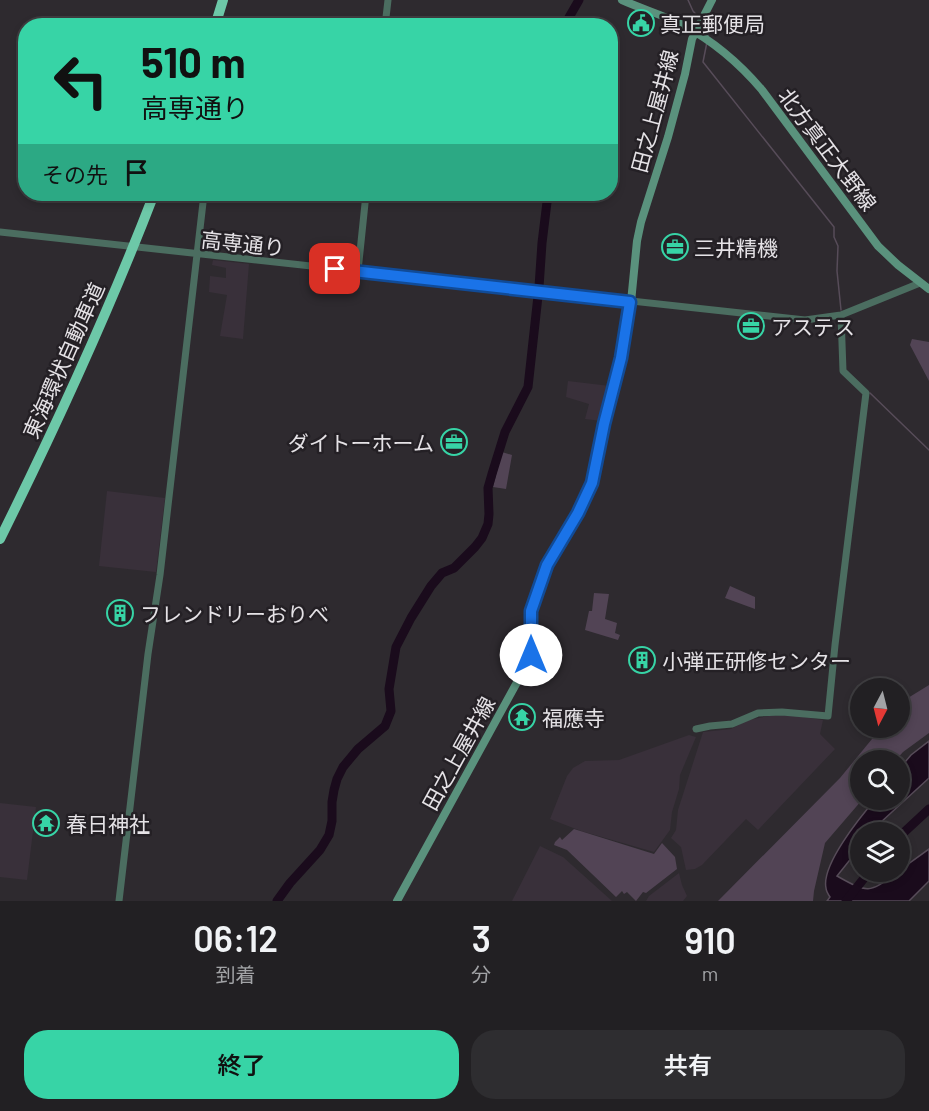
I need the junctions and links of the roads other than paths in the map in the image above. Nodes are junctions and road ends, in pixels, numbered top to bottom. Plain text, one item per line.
1 (218, 0) edge
2 (223, 0) edge
3 (388, 0) edge
4 (622, 0) edge
5 (712, 0) edge
6 (217, 18) edge
7 (218, 18) edge
8 (386, 18) edge
9 (698, 26) junction
10 (151, 201) edge
11 (203, 201) edge
12 (365, 201) edge
13 (0, 232) edge
14 (197, 254) junction
15 (358, 272) junction
16 (920, 283) junction
17 (929, 289) edge
18 (630, 302) junction
19 (841, 315) junction
20 (0, 539) edge
21 (696, 729) dead end
22 (119, 901) edge
23 (397, 901) edge

1 - 6 street
2 - 7 highway, bridge
3 - 8 street
4 - 9 main road, 北方真正大野線
5 - 9 main road, 田之上屋井線
9 - 16 main road, 北方真正大野線
9 - 18 main road, 田之上屋井線
10 - 20 highway, 東海環状自動車道, bridge
11 - 14 street
12 - 15 street
13 - 14 street, 高専通り
14 - 15 street, 高専通り
14 - 22 street
15 - 18 street, 高専通り
16 - 17 main road, 北方真正大野線
16 - 19 street, 高専通り
18 - 19 street, 高専通り
18 - 23 main road, 田之上屋井線
19 - 21 street

